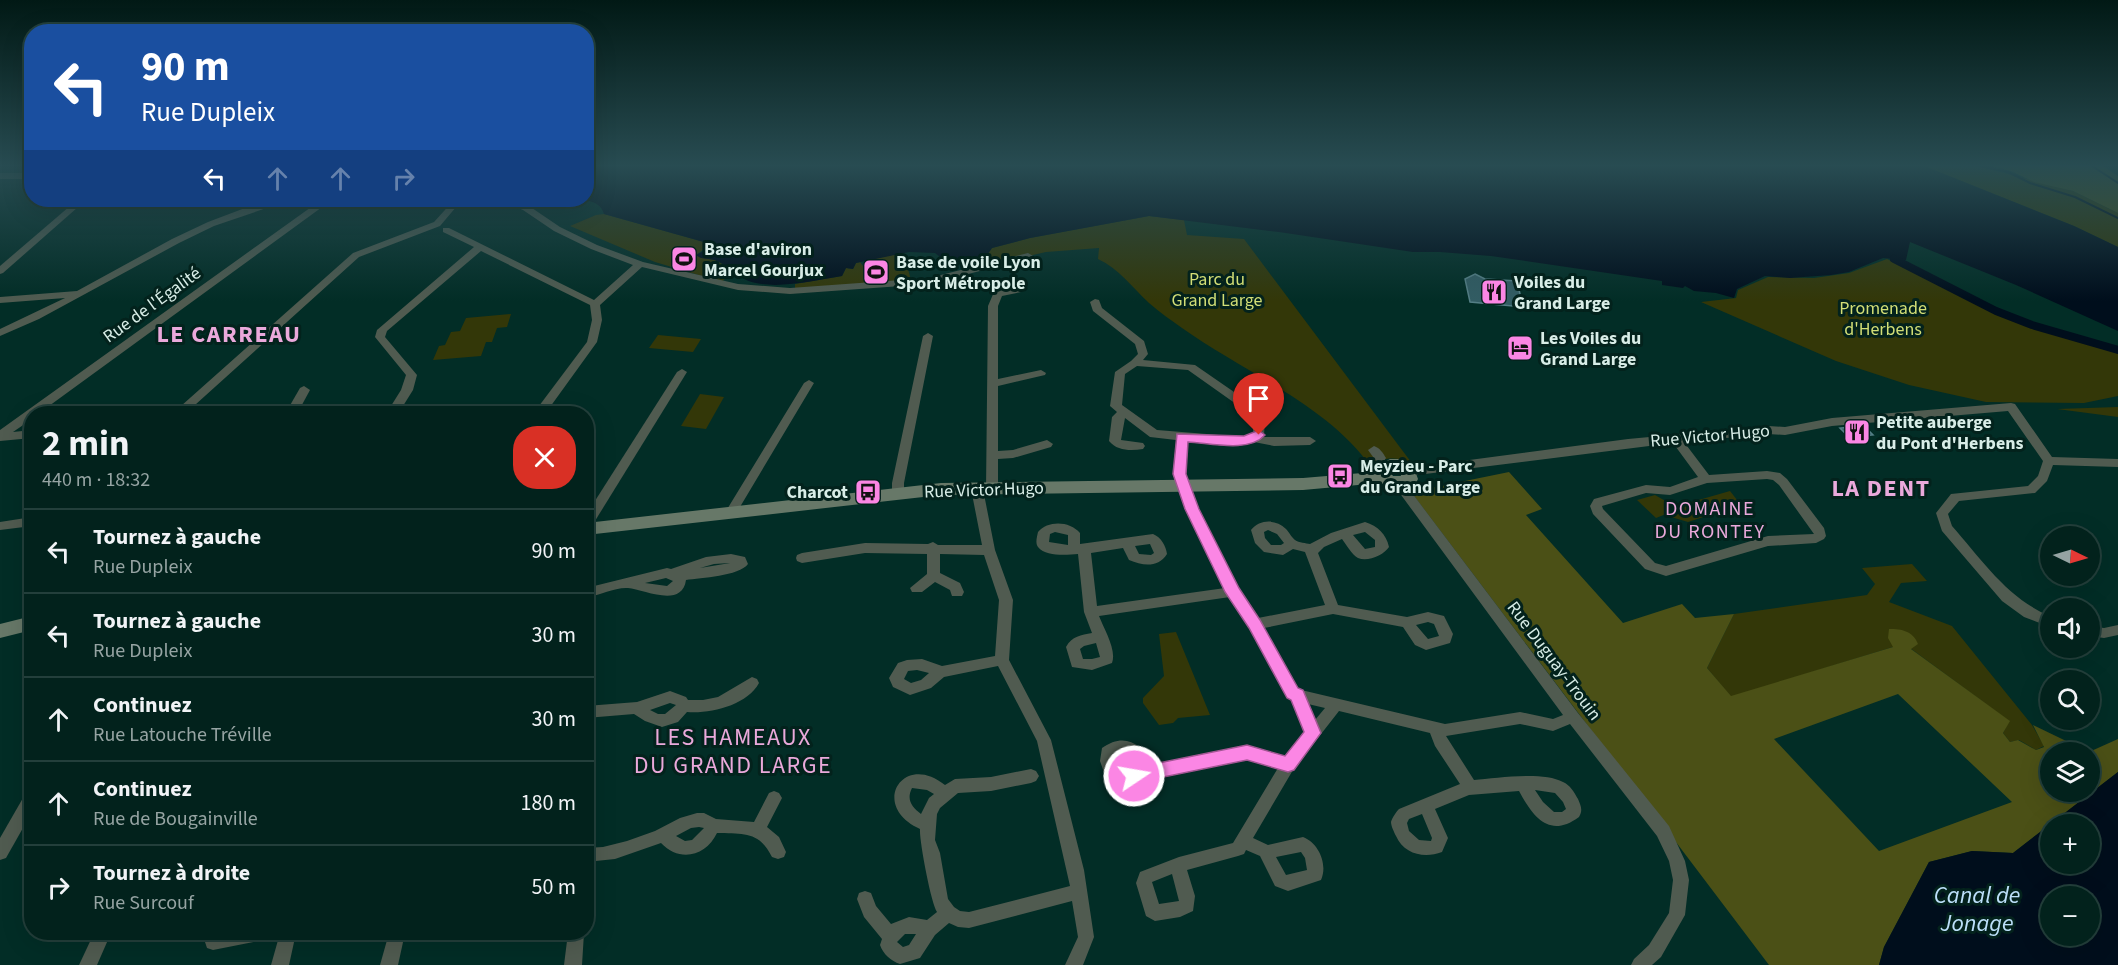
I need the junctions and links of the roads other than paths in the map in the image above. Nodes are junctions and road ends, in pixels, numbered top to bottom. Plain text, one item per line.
1 (69, 211) edge
2 (252, 211) edge
3 (311, 211) edge
4 (448, 211) edge
5 (531, 211) edge
6 (446, 230) dead end
7 (480, 247) junction
8 (1028, 256) dead end
9 (640, 264) junction
10 (0, 271) edge
11 (1017, 290) dead end
12 (83, 294) junction
13 (0, 300) edge
14 (1095, 302) dead end
15 (595, 304) junction
16 (0, 333) edge
17 (928, 336) dead end
18 (1135, 363) junction
19 (682, 372) dead end
20 (1041, 373) dead end
21 (809, 383) dead end
22 (993, 384) junction
23 (304, 390) dead end
24 (42, 406) edge
25 (187, 406) edge
26 (295, 406) edge
27 (398, 406) edge
28 (545, 406) edge
29 (1125, 412) junction
30 (24, 419) edge
31 (24, 434) edge
32 (0, 436) edge
33 (1182, 437) junction
34 (1254, 437) junction
35 (1676, 439) junction
36 (1310, 441) dead end
37 (1047, 444) dead end
38 (1139, 446) dead end
39 (992, 456) junction
40 (2049, 461) junction
41 (2118, 463) edge
42 (1404, 478) junction
43 (1706, 479) junction
44 (1183, 486) junction
45 (984, 489) junction
46 (898, 494) junction
47 (594, 514) edge
48 (730, 514) junction
49 (24, 522) edge
50 (0, 526) edge
51 (594, 526) edge
52 (1345, 534) dead end
53 (1127, 542) dead end
54 (1291, 544) dead end
55 (933, 548) junction
56 (1312, 549) junction
57 (989, 550) junction
58 (802, 558) dead end
59 (675, 575) dead end
60 (934, 576) junction
61 (917, 588) dead end
62 (594, 591) edge
63 (957, 592) dead end
64 (1233, 592) junction
65 (1332, 609) junction
66 (1091, 612) junction
67 (2040, 618) edge
68 (1407, 622) dead end
69 (1255, 624) junction
70 (24, 626) edge
71 (2118, 630) edge
72 (0, 631) edge
73 (2100, 632) edge
74 (1101, 637) dead end
75 (1002, 660) junction
76 (940, 672) dead end
77 (752, 683) dead end
78 (1297, 695) junction
79 (1336, 704) junction
80 (684, 706) junction
81 (637, 708) junction
82 (594, 711) edge
83 (1573, 717) junction
84 (1436, 728) junction
85 (1313, 733) junction
86 (1288, 765) junction
87 (1149, 773) dead end
88 (1031, 776) dead end
89 (1524, 784) dead end
90 (1471, 788) junction
91 (944, 794) junction
92 (774, 798) dead end
93 (1426, 806) dead end
94 (24, 810) edge
95 (927, 825) junction
96 (713, 826) junction
97 (758, 830) junction
98 (664, 835) junction
99 (1243, 842) junction
100 (778, 852) dead end
101 (1267, 852) dead end
102 (0, 853) edge
103 (594, 858) edge
104 (1178, 867) dead end
105 (1079, 892) junction
106 (865, 899) dead end
107 (948, 914) junction
108 (928, 929) junction
109 (890, 936) junction
110 (100, 940) edge
111 (223, 940) edge
112 (286, 940) edge
113 (395, 940) edge
114 (575, 940) edge
115 (213, 942) dead end
116 (899, 961) edge
117 (88, 965) edge
118 (280, 965) edge
119 (389, 965) edge
120 (573, 965) edge
121 (1074, 965) edge
122 (1640, 965) edge

1 - 10 street
2 - 12 street
3 - 24 street, Rue de l'Égalité
4 - 25 street
5 - 9 street
6 - 7 street
7 - 15 street
7 - 27 street
8 - 9 street
9 - 15 street
11 - 22 street
12 - 13 street
12 - 16 street
14 - 18 street
15 - 28 street
17 - 46 street
18 - 29 street
18 - 34 street
19 - 47 street
20 - 22 street
21 - 48 street
22 - 39 street
23 - 26 street
29 - 33 street
29 - 38 street
30 - 32 street, Rue de l'Égalité
31 - 32 street
33 - 34 street
33 - 44 street
34 - 36 street
35 - 40 street, Rue Victor Hugo
35 - 42 street, Rue Victor Hugo
35 - 43 street
37 - 39 street
39 - 45 street
40 - 41 street
40 - 67 street
42 - 44 street, Rue Victor Hugo
42 - 83 street, Rue Duguay-Trouin
43 - 43 street
44 - 45 street, Rue Victor Hugo
44 - 64 street
45 - 46 street, Rue Victor Hugo
45 - 57 street
46 - 48 street, Rue Victor Hugo
48 - 51 street, Rue Victor Hugo
49 - 50 street
52 - 56 street
53 - 66 street
54 - 56 street
55 - 57 street
55 - 58 street
55 - 60 street
56 - 65 street
57 - 75 street
59 - 62 street
60 - 61 street
60 - 63 street
64 - 66 street
64 - 69 street
65 - 68 street
65 - 69 street
66 - 74 street
69 - 78 street
70 - 72 street
71 - 73 street
75 - 76 street
75 - 105 street
77 - 80 street
78 - 79 street
78 - 85 street
79 - 84 street
79 - 85 street
80 - 81 street
80 - 81 street
81 - 82 street
83 - 84 street
83 - 122 street, Rue Duguay-Trouin
84 - 90 street
85 - 86 street
86 - 87 street
86 - 99 street
88 - 91 street
89 - 90 street
90 - 93 street
91 - 95 street
91 - 95 street
92 - 97 street
94 - 102 street
95 - 107 street
96 - 97 street
96 - 98 street
96 - 98 street
97 - 100 street
98 - 103 street
99 - 101 street
99 - 104 street
105 - 107 street
105 - 121 street
106 - 109 street
107 - 108 street
108 - 109 street
108 - 116 street
109 - 116 street
110 - 117 street
111 - 115 street
112 - 118 street
113 - 119 street
114 - 120 street

